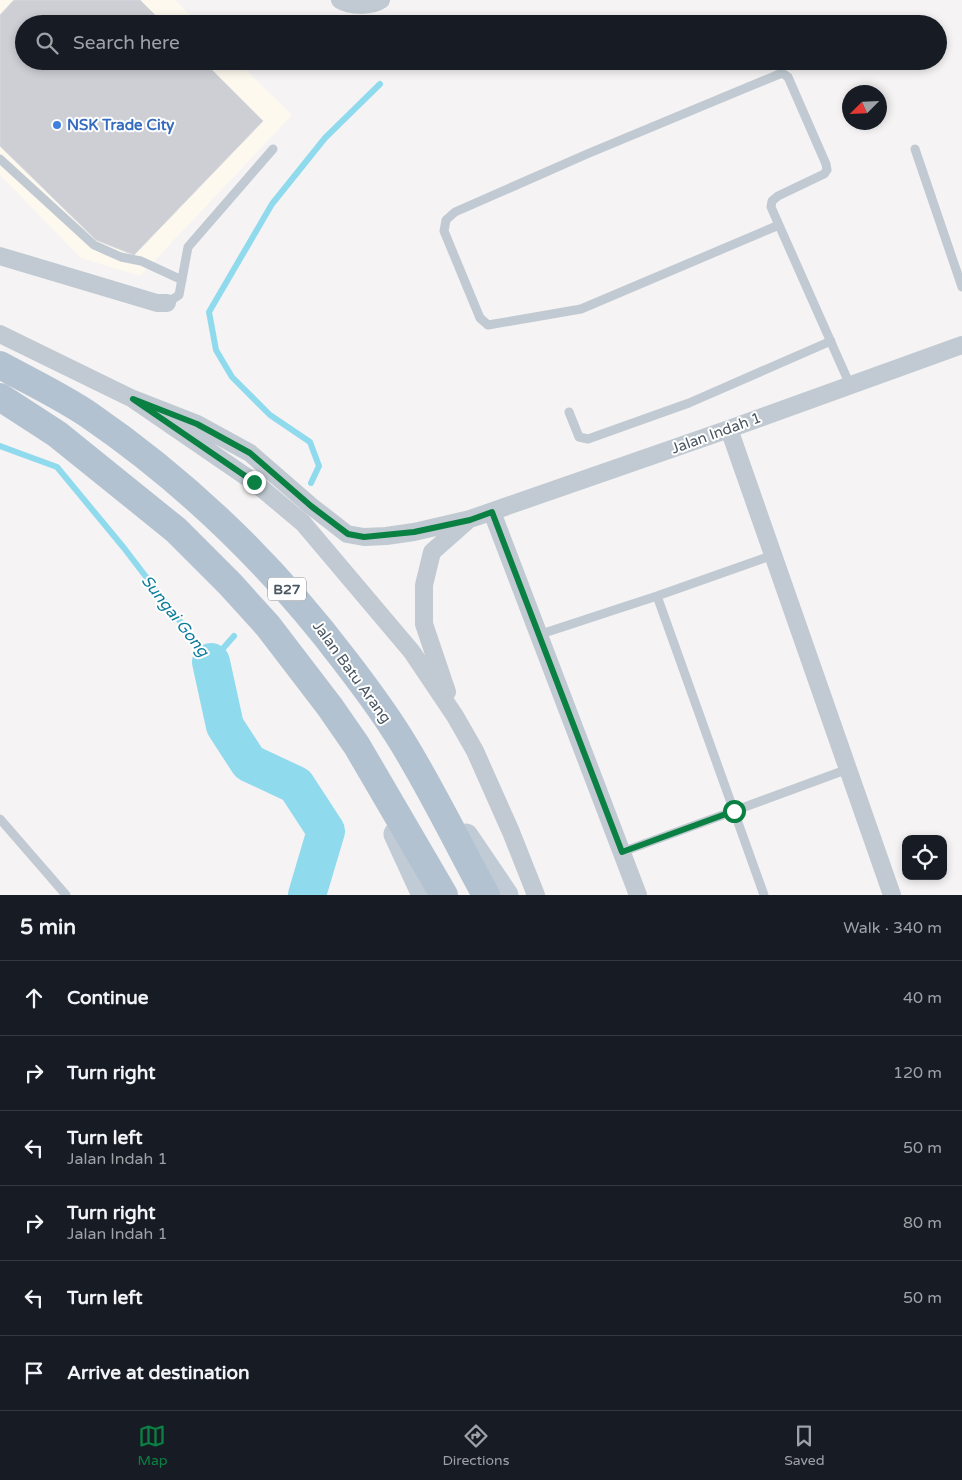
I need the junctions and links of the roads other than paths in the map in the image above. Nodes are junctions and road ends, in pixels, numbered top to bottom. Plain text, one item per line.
1 (340, 0) edge
2 (378, 2) edge
3 (273, 149) dead end
4 (915, 149) dead end
5 (0, 159) edge
6 (779, 225) junction
7 (0, 256) edge
8 (182, 280) junction
9 (962, 287) edge
10 (167, 303) joint
11 (0, 334) edge
12 (832, 342) junction
13 (962, 345) edge
14 (0, 365) edge
15 (850, 385) junction
16 (133, 399) junction
17 (4, 401) edge
18 (569, 412) dead end
19 (729, 429) junction
20 (492, 512) junction
21 (470, 520) junction
22 (773, 555) junction
23 (657, 596) junction
24 (538, 634) junction
25 (455, 716) junction
26 (403, 743) junction
27 (356, 746) junction
28 (848, 769) junction
29 (734, 811) junction
30 (0, 819) edge
31 (622, 852) junction
32 (66, 895) edge
33 (424, 895) edge
34 (444, 895) edge
35 (486, 895) edge
36 (506, 895) edge
37 (536, 895) edge
38 (638, 895) edge
39 (764, 895) edge
40 (892, 895) edge

1 - 2 street
3 - 8 lane
4 - 9 lane
5 - 8 lane
6 - 6 lane
6 - 12 lane
7 - 10 street
8 - 10 lane
11 - 16 street
12 - 15 lane
12 - 18 lane
13 - 15 street, Jalan Indah 1
14 - 26 main road, Jalan Batu Arang / B27
15 - 19 street, Jalan Indah 1
16 - 21 street, Jalan Indah 1
16 - 25 street
17 - 27 main road, B27
19 - 20 street, Jalan Indah 1
19 - 22 street
20 - 21 street, Jalan Indah 1
20 - 24 street
21 - 25 street, Jalan Indah 1
22 - 23 lane
22 - 28 street
23 - 24 lane
23 - 29 lane
24 - 31 street
25 - 37 street
26 - 35 main road, Jalan Batu Arang / B27
26 - 36 main road
27 - 33 main road
27 - 34 main road, B27
28 - 29 lane
28 - 40 street
29 - 31 lane
29 - 39 lane
30 - 32 lane
31 - 38 street

